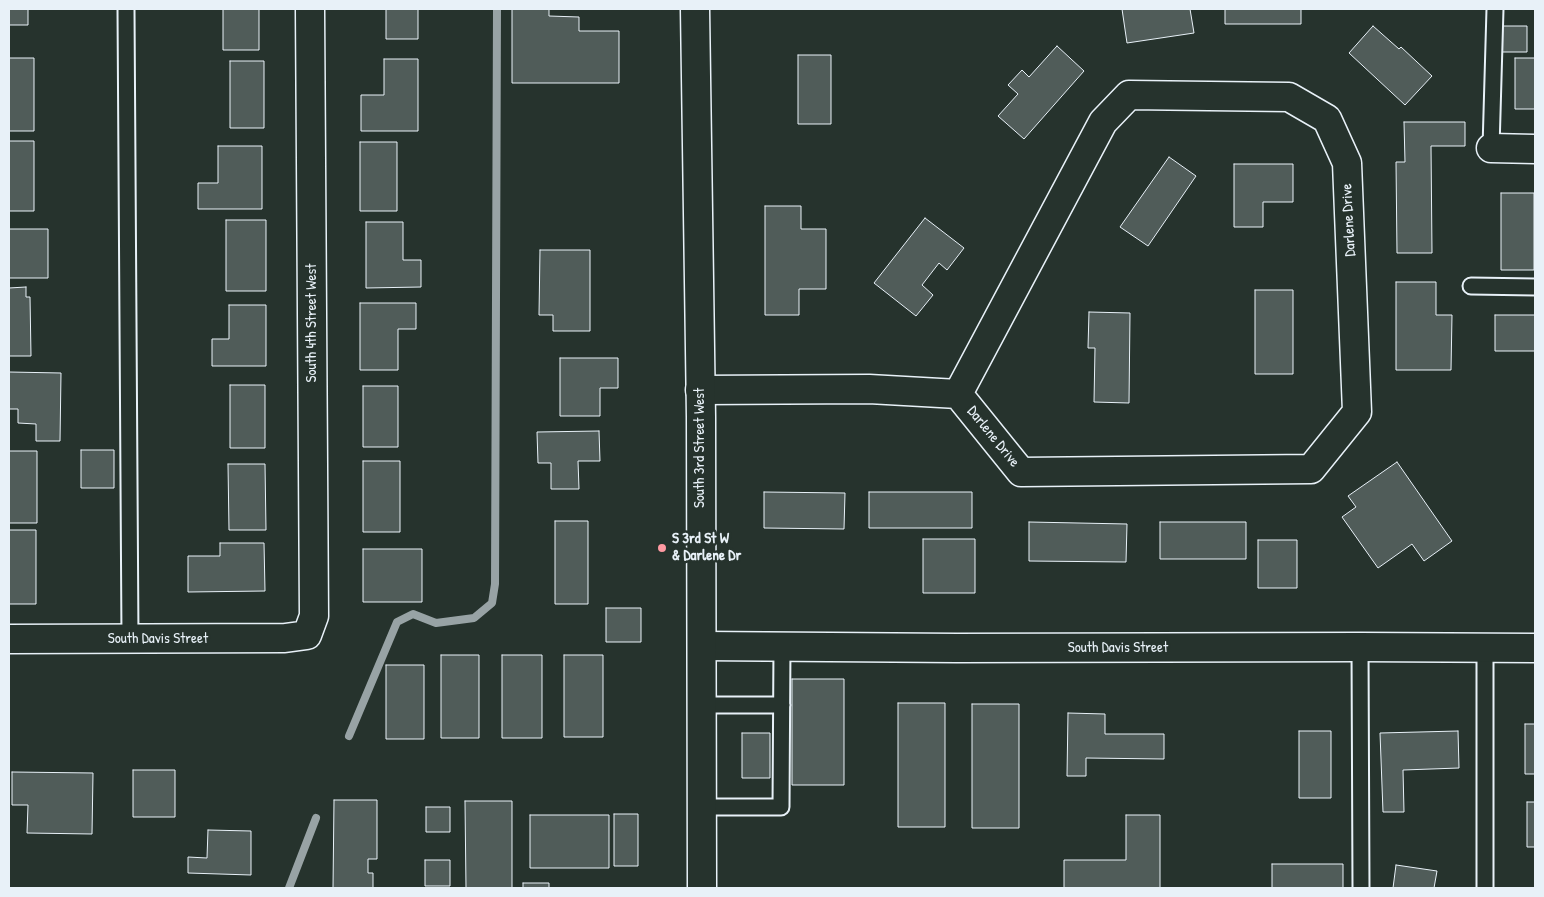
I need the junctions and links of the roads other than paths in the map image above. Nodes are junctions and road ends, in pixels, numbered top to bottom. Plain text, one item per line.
1 (126, 9) edge
2 (310, 9) edge
3 (695, 9) edge
4 (1495, 9) edge
5 (1491, 148) joint
6 (1535, 149) edge
7 (1471, 286) dead end
8 (1535, 287) edge
9 (700, 390) junction
10 (958, 394) junction
11 (306, 635) joint
12 (9, 639) edge
13 (130, 639) junction
14 (702, 646) junction
15 (782, 646) junction
16 (1360, 647) junction
17 (1485, 648) junction
18 (1535, 648) edge
19 (782, 705) junction
20 (702, 706) junction
21 (702, 807) junction
22 (702, 888) edge
23 (1361, 888) edge
24 (1485, 888) edge

1 - 13 lane
2 - 11 street, South 4th Street West
3 - 9 street, South 3rd Street West
4 - 5 lane
5 - 6 street
7 - 8 lane
9 - 10 street, Darlene Drive
9 - 14 street, South 3rd Street West
10 - 10 street, Darlene Drive
11 - 13 street, South Davis Street
12 - 13 street, South Davis Street
14 - 15 street, South Davis Street
14 - 20 street, South 3rd Street West
15 - 16 street, South Davis Street
15 - 19 lane
16 - 17 street, South Davis Street
16 - 23 lane
17 - 18 street, South Davis Street
17 - 24 lane
19 - 20 lane
19 - 21 lane
20 - 21 street, South 3rd Street West
21 - 22 street, South 3rd Street West

